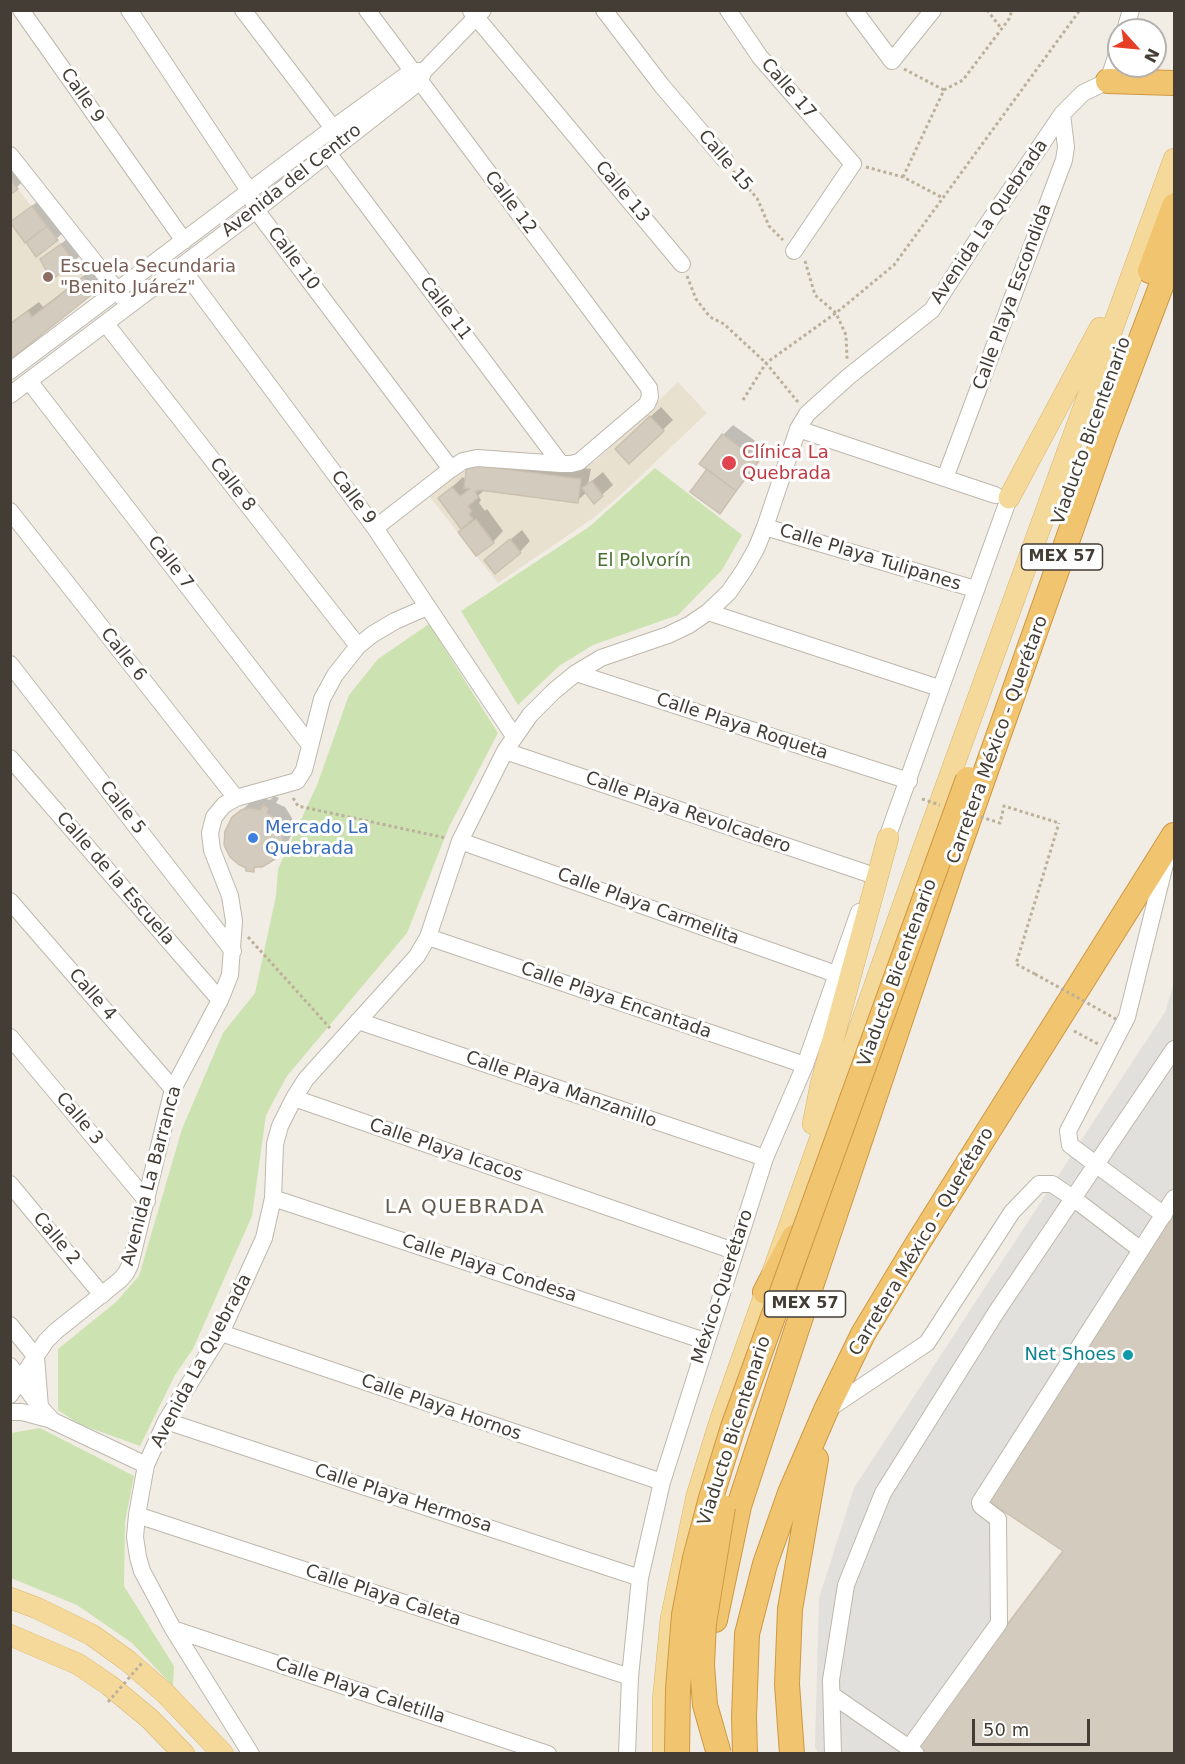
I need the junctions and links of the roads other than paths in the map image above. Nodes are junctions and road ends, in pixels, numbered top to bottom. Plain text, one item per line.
1 (21, 10) edge
2 (129, 10) edge
3 (243, 10) edge
4 (367, 10) edge
5 (604, 10) edge
6 (728, 10) edge
7 (854, 10) edge
8 (933, 10) edge
9 (477, 13) edge
10 (418, 75) junction
11 (1109, 78) edge
12 (1108, 81) junction
13 (1174, 84) edge
14 (1062, 114) junction
15 (332, 129) junction
16 (343, 142) junction
17 (328, 153) junction
18 (10, 155) edge
19 (1174, 159) edge
20 (724, 160) road end
21 (250, 192) junction
22 (1174, 206) edge
23 (256, 210) junction
24 (184, 241) junction
25 (794, 251) road end
26 (1174, 252) edge
27 (1136, 261) junction
28 (682, 264) road end
29 (181, 267) junction
30 (117, 290) junction
31 (129, 306) junction
32 (106, 324) junction
33 (10, 370) edge
34 (29, 381) junction
35 (10, 395) edge
36 (798, 429) junction
37 (561, 464) junction
38 (451, 469) junction
39 (945, 478) junction
40 (1002, 496) junction
41 (10, 511) edge
42 (765, 527) junction
43 (375, 528) junction
44 (975, 589) junction
45 (427, 607) junction
46 (708, 612) junction
47 (358, 646) junction
48 (10, 664) edge
49 (576, 673) junction
50 (939, 688) junction
51 (514, 736) junction
52 (310, 745) junction
53 (505, 751) junction
54 (10, 758) edge
55 (909, 781) junction
56 (236, 798) junction
57 (888, 838) junction
58 (1173, 838) edge
59 (460, 841) junction
60 (872, 875) junction
61 (10, 901) edge
62 (428, 937) junction
63 (233, 951) junction
64 (836, 974) junction
65 (220, 1000) junction
66 (358, 1021) junction
67 (10, 1037) edge
68 (1174, 1049) edge
69 (886, 1062) junction
70 (805, 1065) junction
71 (173, 1089) junction
72 (294, 1098) junction
73 (765, 1158) junction
74 (1096, 1164) junction
75 (10, 1184) edge
76 (273, 1198) junction
77 (1073, 1198) junction
78 (1174, 1198) edge
79 (147, 1201) junction
80 (797, 1201) junction
81 (1164, 1215) junction
82 (1141, 1250) junction
83 (734, 1251) junction
84 (765, 1292) junction
85 (102, 1295) junction
86 (10, 1325) edge
87 (221, 1333) junction
88 (705, 1341) junction
89 (36, 1357) junction
90 (15, 1373) edge
91 (10, 1395) edge
92 (40, 1407) junction
93 (826, 1410) junction
94 (10, 1412) edge
95 (53, 1421) junction
96 (166, 1421) junction
97 (733, 1428) junction
98 (146, 1465) junction
99 (662, 1482) junction
100 (137, 1515) junction
101 (640, 1578) junction
102 (10, 1598) edge
103 (173, 1629) junction
104 (13, 1640) edge
105 (630, 1677) junction
106 (832, 1695) junction
107 (913, 1751) edge
108 (184, 1754) edge
109 (223, 1754) edge
110 (251, 1754) edge
111 (548, 1754) edge
112 (627, 1754) edge
113 (663, 1754) edge
114 (677, 1754) edge
115 (709, 1754) edge
116 (719, 1754) edge
117 (745, 1754) edge
118 (791, 1754) edge
119 (834, 1754) edge

1 - 24 street, Calle 9
2 - 21 street, Calle 10
3 - 15 street
4 - 10 street, Calle 12
5 - 20 street, Calle 15
6 - 25 street, Calle 17
7 - 8 street
9 - 10 street, Avenida del Centro
9 - 28 street, Calle 13
10 - 15 street, Avenida del Centro
10 - 16 street, Avenida del Centro
10 - 37 street, Calle 12
11 - 12 street
12 - 13 highway
12 - 14 street, Avenida La Quebrada
14 - 36 street, Avenida La Quebrada
14 - 39 street, Calle Playa Escondida
15 - 16 street
15 - 21 street, Avenida del Centro
16 - 17 street, Avenida del Centro
17 - 23 street, Avenida del Centro
17 - 37 street, Calle 11
18 - 30 street
19 - 27 main road
21 - 23 street, Calle 10
21 - 24 street, Avenida del Centro
22 - 97 highway, Viaducto Bicentenario, bridge
23 - 29 street, Avenida del Centro
23 - 38 street, Calle 10
24 - 30 street, Avenida del Centro
26 - 69 highway, Carretera México - Querétaro / MEX 57
27 - 40 main road
27 - 80 main road
29 - 31 street, Avenida del Centro
29 - 43 street, Calle 9
30 - 31 street
30 - 33 street, Avenida del Centro
31 - 32 street, Avenida del Centro
32 - 34 street, Avenida del Centro
32 - 47 street, Calle 8
34 - 35 street, Avenida del Centro
34 - 52 street, Calle 7
36 - 39 street
36 - 42 street, Avenida La Quebrada
37 - 38 street
38 - 43 street
39 - 40 street
40 - 44 street, México-Querétaro
41 - 56 street, Calle 6
42 - 44 street, Calle Playa Tulipanes
42 - 46 street, Avenida La Quebrada
43 - 45 street, Calle 9
44 - 50 street, México-Querétaro
45 - 47 street
45 - 51 street, Calle 9
46 - 49 street, Avenida La Quebrada
46 - 50 street
47 - 52 street
48 - 63 street, Calle 5
49 - 51 street, Avenida La Quebrada
49 - 55 street, Calle Playa Roqueta
50 - 55 street, México-Querétaro
51 - 53 street, Avenida La Quebrada
52 - 56 street, Avenida La Barranca
53 - 59 street, Avenida La Quebrada
53 - 60 street, Calle Playa Revolcadero
54 - 65 street, Calle de la Escuela
55 - 57 street, México-Querétaro
56 - 63 street, Avenida La Barranca
57 - 60 street, México-Querétaro
57 - 80 main road
58 - 74 street
58 - 93 highway, Carretera México - Querétaro / MEX 57
59 - 62 street, Avenida La Quebrada
59 - 64 street, Calle Playa Carmelita
60 - 64 street, México-Querétaro
61 - 71 street, Calle 4
62 - 66 street, Avenida La Quebrada
62 - 70 street, Calle Playa Encantada
63 - 65 street, Avenida La Barranca
64 - 70 street, México-Querétaro
65 - 71 street, Avenida La Barranca
66 - 72 street, Avenida La Quebrada
66 - 73 street, Calle Playa Manzanillo
67 - 79 street, Calle 3
68 - 74 street
69 - 84 highway
69 - 115 highway, Carretera México - Querétaro / MEX 57
70 - 73 street, México-Querétaro
71 - 79 street, Avenida La Barranca
72 - 76 street, Avenida La Quebrada
72 - 83 street, Calle Playa Icacos
73 - 83 street, México-Querétaro
74 - 77 street
74 - 81 street
75 - 85 street, Calle 2
76 - 87 street, Avenida La Quebrada
76 - 88 street, Calle Playa Condesa
77 - 82 street
77 - 93 street
77 - 106 street
78 - 81 street
79 - 85 street, Avenida La Barranca
80 - 84 main road
81 - 82 street
82 - 107 street
83 - 88 street, México-Querétaro
84 - 113 main road
85 - 89 street, Avenida La Barranca
86 - 89 street
87 - 96 street, Avenida La Quebrada
87 - 99 street, Calle Playa Hornos
88 - 99 street, México-Querétaro
89 - 90 street, Avenida La Barranca
89 - 92 street
90 - 91 street, Avenida La Barranca
90 - 92 street
92 - 95 street
93 - 117 highway, Carretera México - Querétaro / MEX 57
93 - 118 highway
94 - 95 street
95 - 98 street
96 - 98 street, Avenida La Quebrada
96 - 101 street, Calle Playa Hermosa
97 - 114 highway, Viaducto Bicentenario, bridge
97 - 116 highway, bridge
98 - 100 street, Avenida La Quebrada
99 - 101 street, México-Querétaro
100 - 103 street, Avenida La Quebrada
100 - 105 street, Calle Playa Caleta
101 - 105 street, México-Querétaro
102 - 109 main road
103 - 110 street, Avenida La Quebrada
103 - 111 street, Calle Playa Caletilla
104 - 108 main road
105 - 112 street, México-Querétaro
106 - 107 street
106 - 119 street

